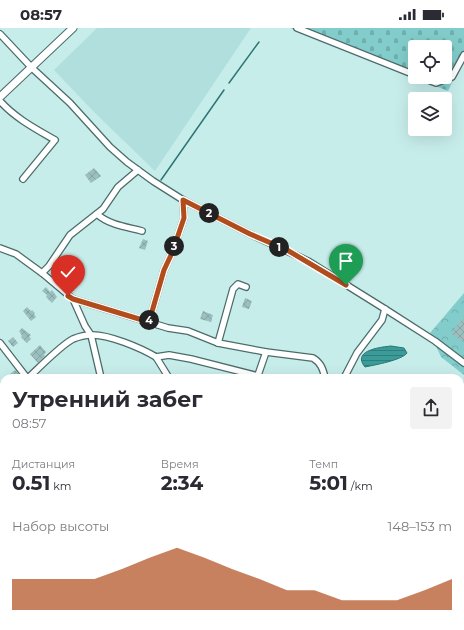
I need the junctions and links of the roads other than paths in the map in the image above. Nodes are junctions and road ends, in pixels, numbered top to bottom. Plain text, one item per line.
1 (73, 28) edge
2 (297, 28) edge
3 (0, 34) edge
4 (464, 54) edge
5 (32, 68) junction
6 (408, 72) edge
7 (452, 77) edge
8 (0, 97) edge
9 (0, 101) edge
10 (138, 170) junction
11 (23, 179) dead end
12 (183, 200) junction
13 (97, 214) junction
14 (142, 231) dead end
15 (0, 248) edge
16 (42, 273) junction
17 (246, 287) dead end
18 (73, 299) junction
19 (385, 309) junction
20 (149, 322) junction
21 (91, 335) junction
22 (218, 342) junction
23 (0, 343) edge
24 (266, 352) junction
25 (156, 357) junction
26 (464, 363) edge
27 (25, 374) edge
28 (33, 374) edge
29 (100, 374) edge
30 (166, 374) edge
31 (245, 374) edge
32 (258, 374) edge
33 (324, 374) edge
34 (346, 374) edge

1 - 5 main road
2 - 6 street
3 - 5 street
4 - 7 street
5 - 8 main road
5 - 10 street
9 - 11 street
10 - 12 street
10 - 13 street
12 - 19 street
12 - 20 street
13 - 14 street
13 - 16 street
15 - 16 street
16 - 18 street
17 - 22 street
18 - 20 street
18 - 21 street
19 - 26 street
19 - 34 street
20 - 22 street
21 - 25 street
21 - 28 street
21 - 29 street
22 - 24 street
23 - 27 street
24 - 32 street
24 - 33 street
25 - 30 street
25 - 31 street

